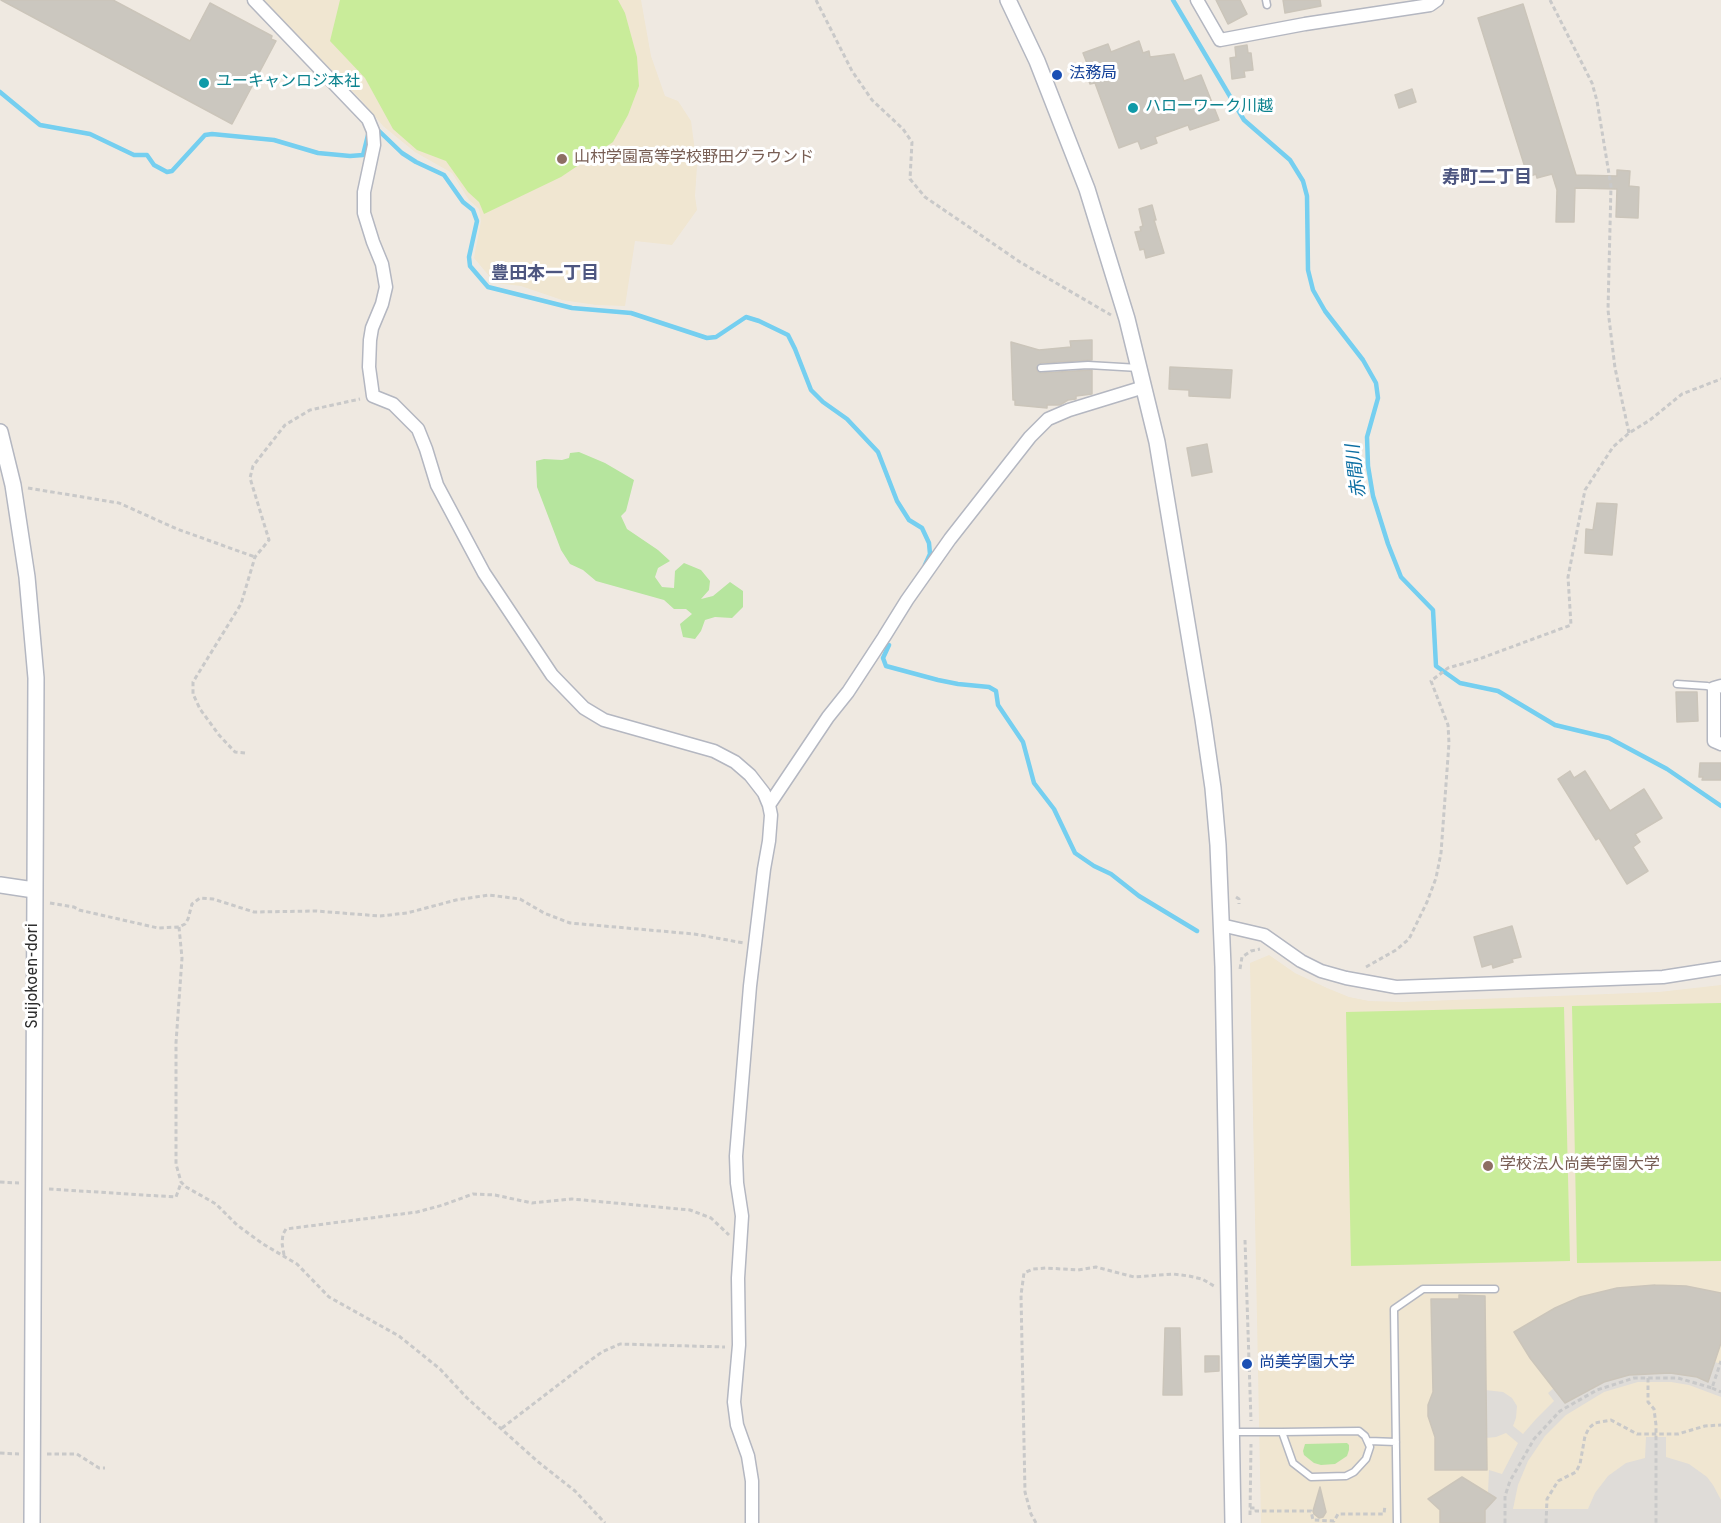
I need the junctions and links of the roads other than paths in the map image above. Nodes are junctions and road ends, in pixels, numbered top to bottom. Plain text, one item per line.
1 (254, 0) edge
2 (1008, 0) edge
3 (1197, 0) edge
4 (1437, 0) edge
5 (1041, 368) dead end
6 (1140, 368) junction
7 (1144, 387) junction
8 (0, 432) edge
9 (1677, 684) dead end
10 (1717, 687) edge
11 (1721, 744) edge
12 (770, 805) junction
13 (0, 885) edge
14 (34, 896) junction
15 (1221, 925) junction
16 (1721, 968) edge
17 (1495, 1289) dead end
18 (1232, 1432) junction
19 (1282, 1432) junction
20 (1369, 1441) junction
21 (1396, 1442) junction
22 (32, 1523) edge
23 (752, 1523) edge
24 (1233, 1523) edge
25 (1396, 1523) edge

1 - 12 street
2 - 6 street
3 - 4 street
5 - 6 lane
6 - 7 street
7 - 12 street
7 - 15 street
8 - 14 street, Suijokoen-dori
9 - 10 lane
10 - 11 street
12 - 23 street
13 - 14 street
14 - 22 street, Suijokoen-dori
15 - 16 street
15 - 18 street
17 - 21 lane
18 - 19 lane
18 - 24 street
19 - 20 lane
19 - 20 lane
20 - 21 lane
21 - 25 lane

